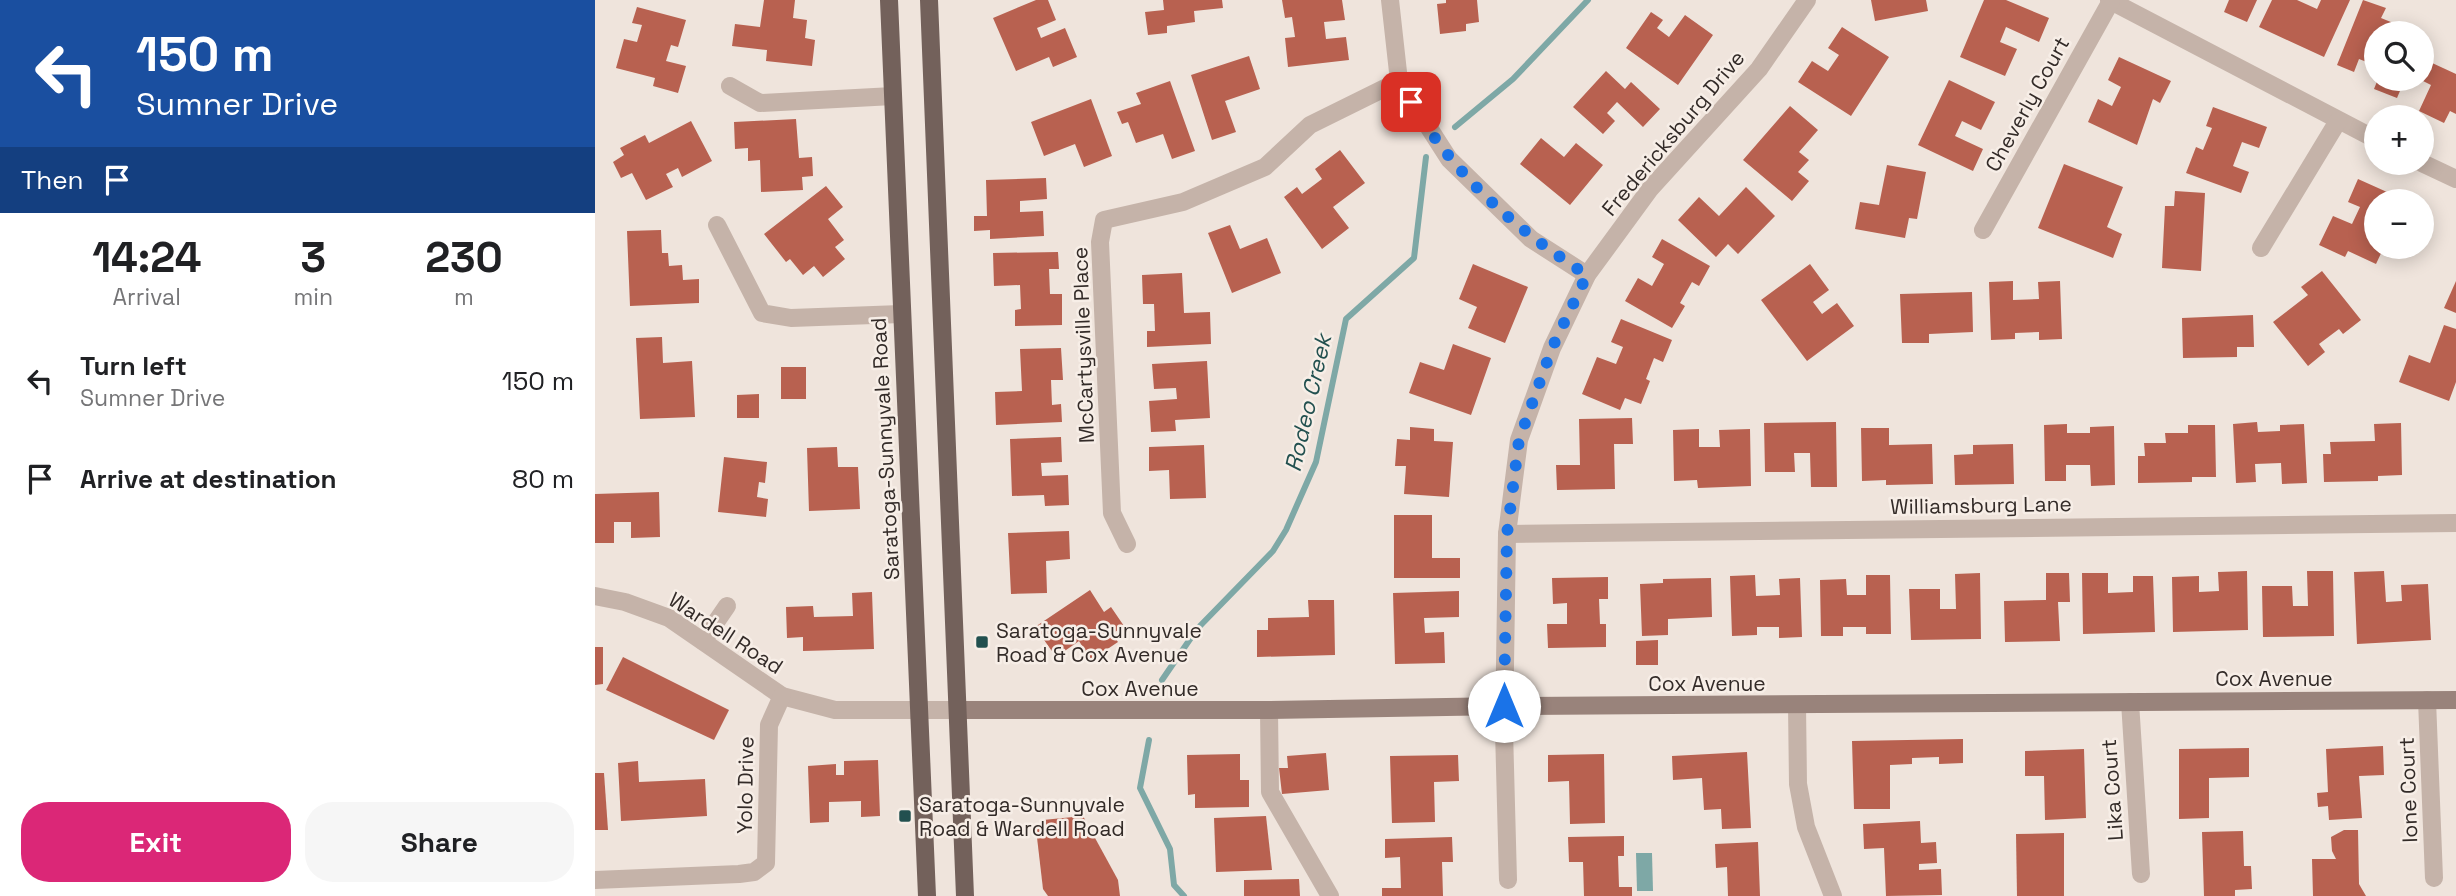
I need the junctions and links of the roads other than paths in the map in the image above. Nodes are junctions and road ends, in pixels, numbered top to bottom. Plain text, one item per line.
1 (889, 0) edge
2 (929, 0) edge
3 (1390, 0) edge
4 (1807, 0) edge
5 (2110, 0) edge
6 (1399, 81) junction
7 (730, 86) dead end
8 (893, 96) junction
9 (2338, 121) junction
10 (2364, 134) edge
11 (2434, 169) edge
12 (2456, 180) edge
13 (717, 225) dead end
14 (1983, 230) dead end
15 (2261, 247) dead end
16 (1587, 275) junction
17 (901, 314) junction
18 (2456, 523) edge
19 (1507, 534) junction
20 (1127, 544) dead end
21 (595, 596) edge
22 (727, 606) dead end
23 (703, 641) junction
24 (782, 696) junction
25 (2427, 700) junction
26 (2456, 700) edge
27 (2130, 702) junction
28 (1797, 705) junction
29 (1504, 706) junction
30 (958, 710) junction
31 (1269, 710) junction
32 (920, 711) junction
33 (2141, 874) dead end
34 (2434, 878) dead end
35 (595, 880) edge
36 (1508, 880) dead end
37 (927, 896) edge
38 (965, 896) edge
39 (1330, 896) edge
40 (1833, 896) edge

1 - 8 main road, Saratoga-Sunnyvale Road
2 - 30 main road
3 - 6 street
4 - 16 street, Fredericksburg Drive
5 - 9 street
5 - 14 street, Cheverly Court
6 - 16 street
6 - 20 street, McCartysville Place
7 - 8 street
8 - 17 main road, Saratoga-Sunnyvale Road
9 - 10 street
9 - 15 street
11 - 12 street
13 - 17 street
16 - 19 street, Fredericksburg Drive
17 - 32 main road, Saratoga-Sunnyvale Road
18 - 19 street, Williamsburg Lane
19 - 29 street, Fredericksburg Drive
21 - 23 street, Wardell Road
22 - 23 street
23 - 24 street, Wardell Road
24 - 32 street, Wardell Road
24 - 35 street, Yolo Drive
25 - 26 main road, Cox Avenue
25 - 27 main road, Cox Avenue
25 - 34 street, Ione Court
27 - 28 main road, Cox Avenue
27 - 33 street, Lika Court
28 - 29 main road, Cox Avenue
28 - 40 street
29 - 31 main road, Cox Avenue
29 - 36 street, Fredericksburg Drive
30 - 31 main road, Cox Avenue
30 - 32 street, Wardell Road
30 - 38 main road
31 - 39 street
32 - 37 main road, Saratoga-Sunnyvale Road

